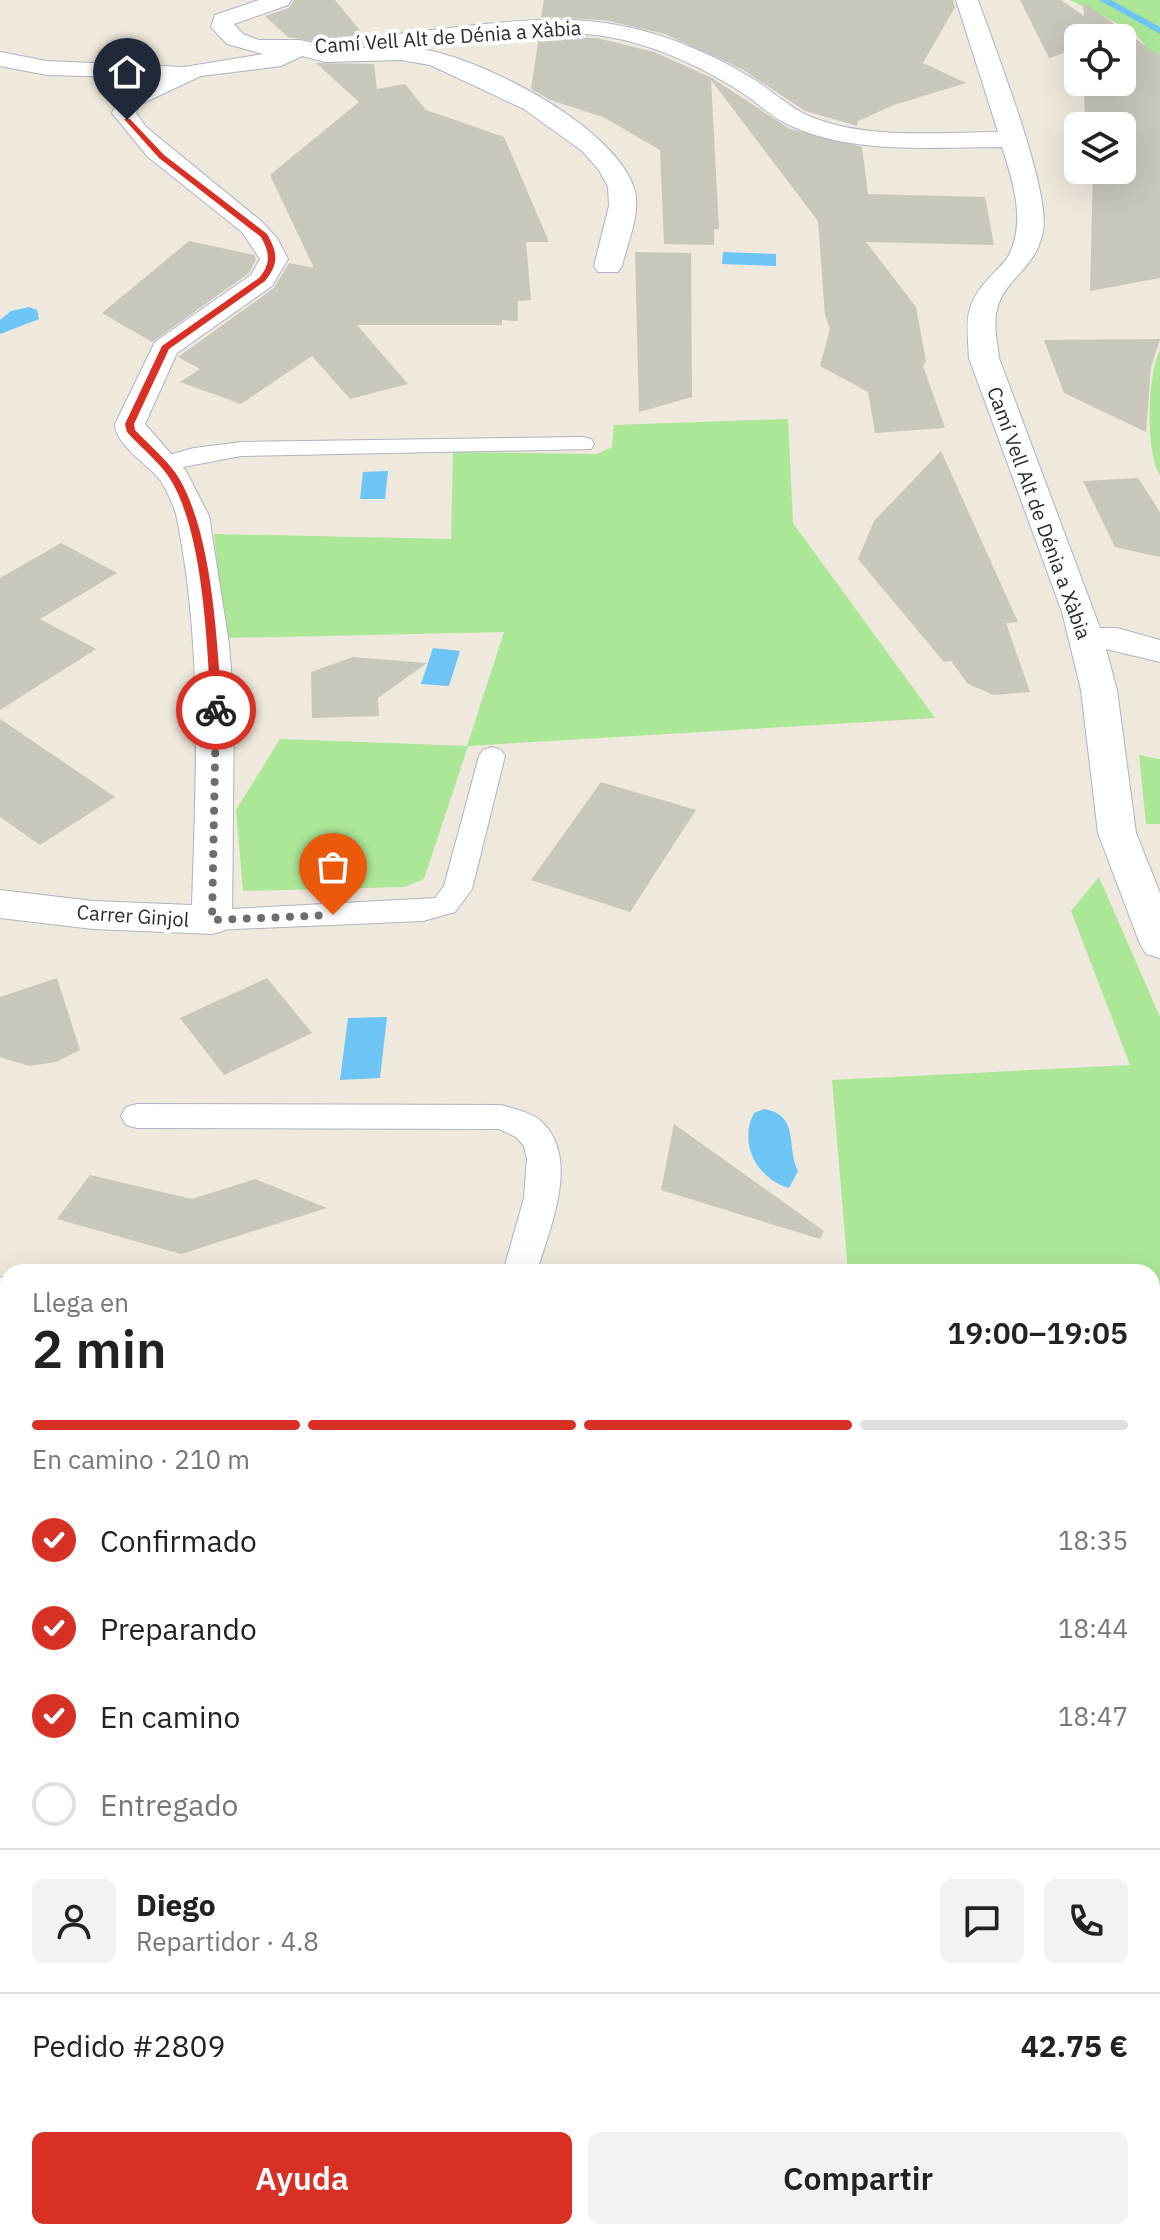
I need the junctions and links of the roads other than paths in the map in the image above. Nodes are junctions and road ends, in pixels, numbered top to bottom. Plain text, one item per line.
1 (280, 0) edge
2 (967, 0) edge
3 (300, 47) junction
4 (0, 59) edge
5 (196, 70) junction
6 (1010, 140) junction
7 (608, 266) dead end
8 (583, 444) dead end
9 (162, 464) junction
10 (1087, 639) junction
11 (1160, 651) edge
12 (492, 756) dead end
13 (0, 904) edge
14 (212, 920) junction
15 (1160, 944) edge
16 (137, 1116) dead end
17 (522, 1264) edge

1 - 3 street, Camí Vell Alt de Dénia a Xàbia
2 - 6 street, Camí Vell Alt de Dénia a Xàbia
3 - 5 street, Carrer Ginjol
3 - 6 street, Camí Vell Alt de Dénia a Xàbia
3 - 7 street
4 - 5 street
5 - 9 street, Carrer Ginjol
6 - 10 street, Camí Vell Alt de Dénia a Xàbia
8 - 9 lane
9 - 14 street, Carrer Ginjol
10 - 11 street
10 - 15 street, Camí Vell Alt de Dénia a Xàbia
12 - 14 lane
13 - 14 street, Carrer Ginjol
16 - 17 lane

